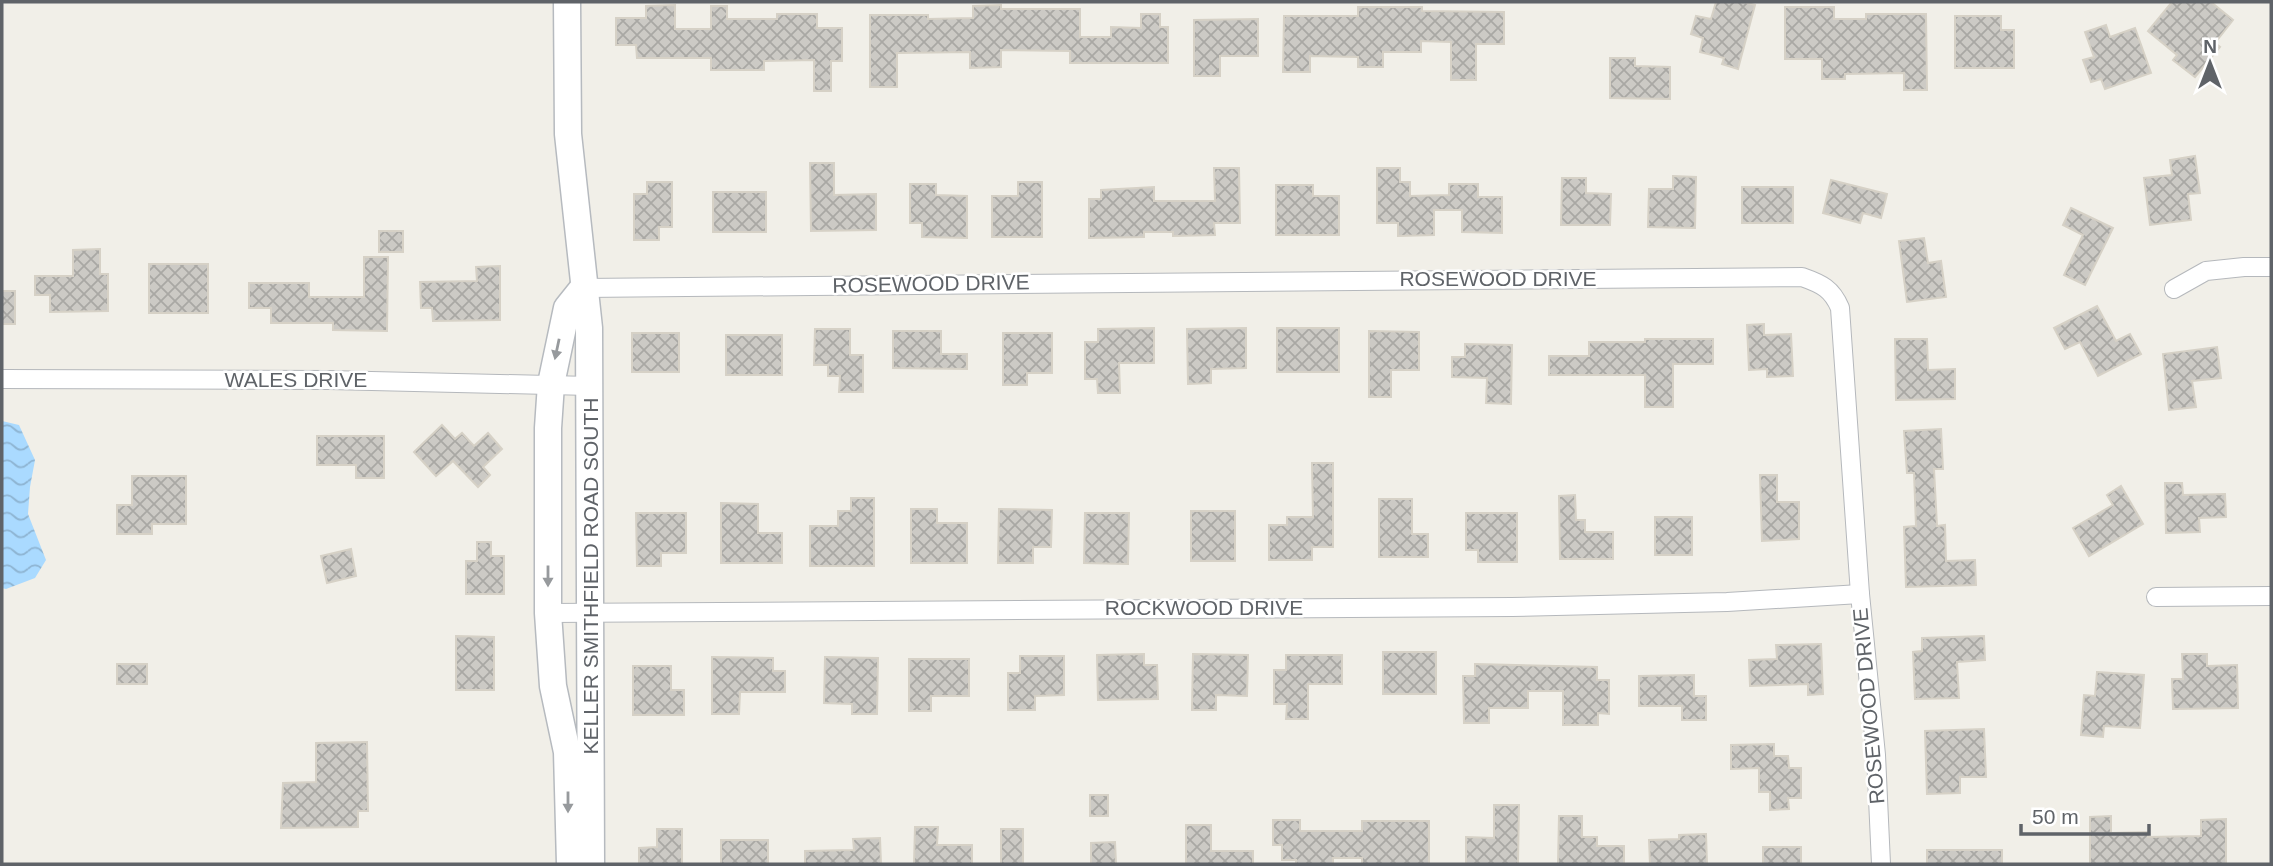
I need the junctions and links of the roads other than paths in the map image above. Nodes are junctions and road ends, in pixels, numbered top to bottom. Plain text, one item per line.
1 (567, 2) edge
2 (2271, 267) edge
3 (583, 288) junction
4 (2174, 289) dead end
5 (2, 379) edge
6 (551, 384) junction
7 (590, 387) junction
8 (1860, 594) junction
9 (2271, 596) edge
10 (2156, 597) dead end
11 (548, 613) junction
12 (591, 614) junction
13 (570, 864) edge
14 (591, 864) edge
15 (1881, 864) edge

1 - 3 main road, KELLER SMITHFIELD ROAD SOUTH
2 - 4 street
3 -> 6 main road, KELLER SMITHFIELD ROAD SOUTH
3 - 7 main road, KELLER SMITHFIELD ROAD SOUTH
3 - 8 street, ROSEWOOD DRIVE
5 - 6 street, WALES DRIVE
6 - 7 street, WALES DRIVE
6 -> 11 main road, KELLER SMITHFIELD ROAD SOUTH
7 - 12 main road, KELLER SMITHFIELD ROAD SOUTH
8 - 12 street, ROCKWOOD DRIVE
8 - 15 street, ROSEWOOD DRIVE
9 - 10 street
11 - 12 street, ROCKWOOD DRIVE
11 -> 13 main road, KELLER SMITHFIELD ROAD SOUTH
12 - 14 main road, KELLER SMITHFIELD ROAD SOUTH

